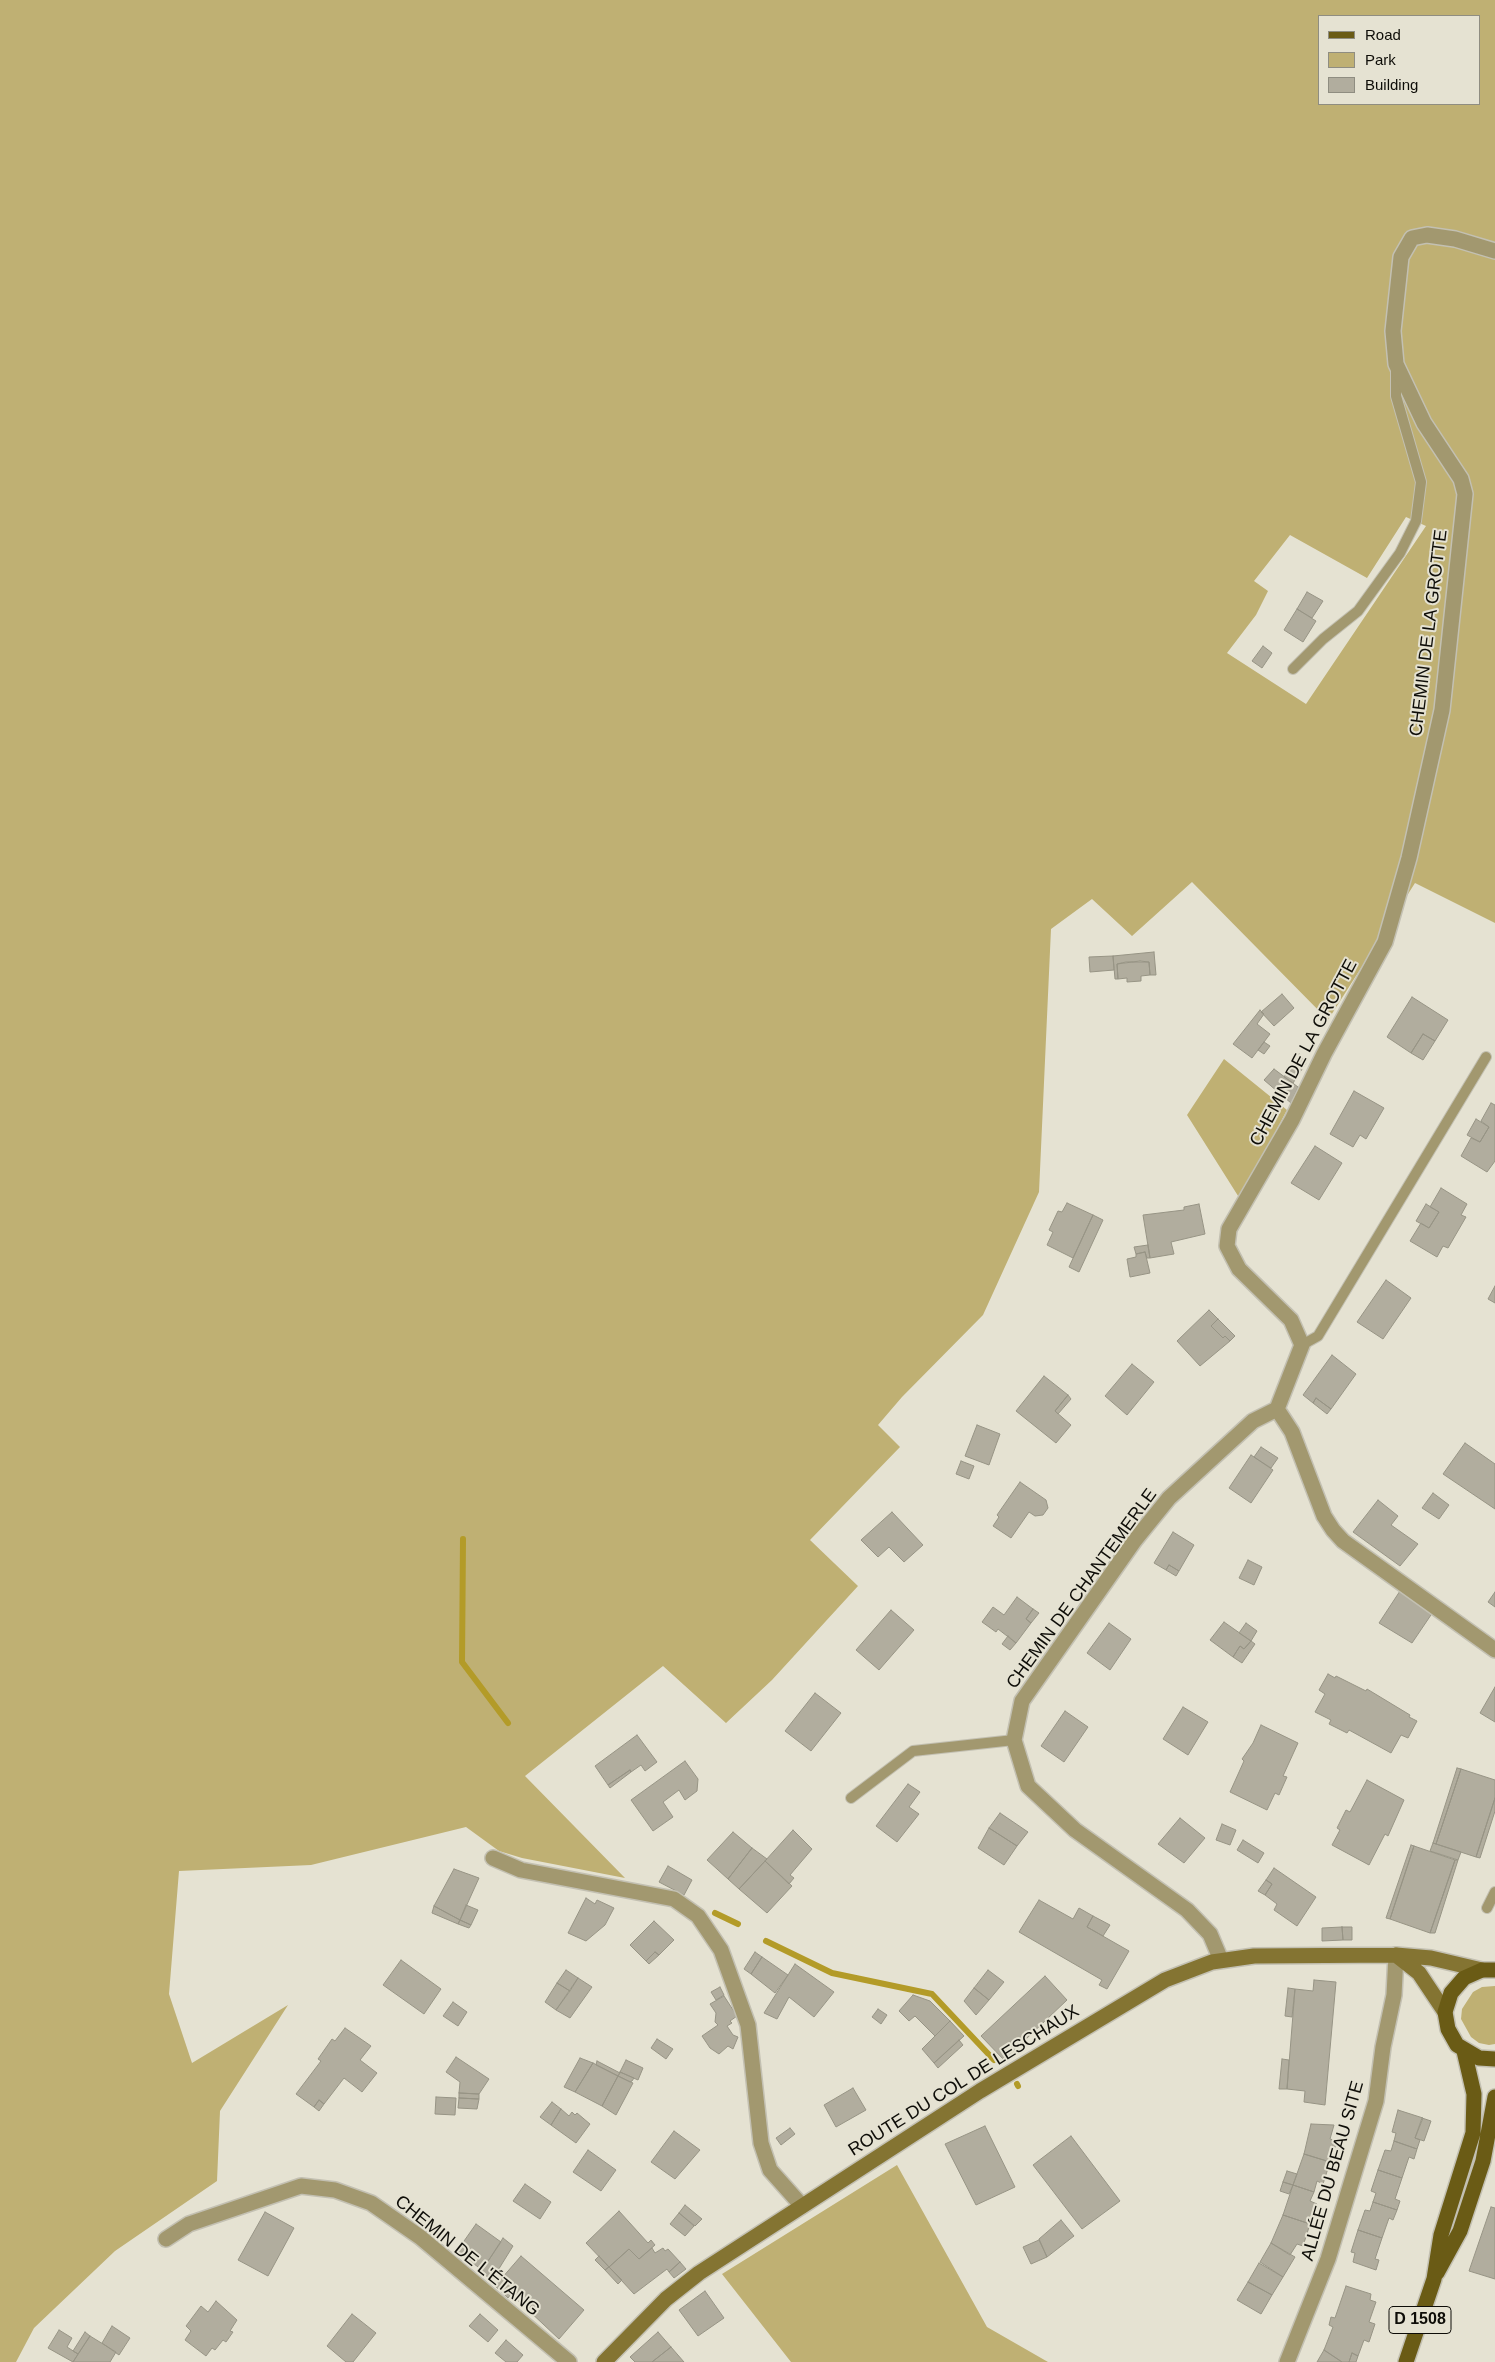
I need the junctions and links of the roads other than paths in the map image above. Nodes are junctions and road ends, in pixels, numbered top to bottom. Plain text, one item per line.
1 (1495, 251) edge
2 (1396, 364) junction
3 (1294, 669) dead end
4 (1486, 1057) dead end
5 (1302, 1345) junction
6 (1277, 1409) junction
7 (1495, 1650) edge
8 (1014, 1740) junction
9 (851, 1798) dead end
10 (493, 1858) dead end
11 (1495, 1892) edge
12 (1487, 1908) dead end
13 (1396, 1956) junction
14 (1221, 1960) junction
15 (1489, 1970) edge
16 (1445, 2012) junction
17 (1464, 2051) junction
18 (1495, 2059) edge
19 (1495, 2097) edge
20 (802, 2206) junction
21 (166, 2239) dead end
22 (1434, 2279) junction
23 (569, 2362) edge
24 (604, 2362) edge
25 (1287, 2362) edge
26 (1406, 2362) edge

1 - 2 street
2 - 3 lane
2 - 5 street, CHEMIN DE LA GROTTE
4 - 5 lane
5 - 6 street
6 - 7 street
6 - 8 street, CHEMIN DE CHANTEMERLE
8 - 9 lane
8 - 14 street, CHEMIN DE CHANTEMERLE
10 - 20 street
11 - 12 lane
13 - 14 main road, ROUTE DU COL DE LESCHAUX
13 - 15 main road, ROUTE DU COL DE LESCHAUX
13 - 16 main road
13 - 25 street, ALLÉE DU BEAU SITE
14 - 20 main road, ROUTE DU COL DE LESCHAUX
15 - 16 main road
16 - 17 main road
17 - 18 main road
17 - 22 main road, D 1508
19 - 22 main road, D 1508
20 - 24 main road, ROUTE DU COL DE LESCHAUX
21 - 23 street, CHEMIN DE L'ÉTANG
22 - 26 main road, D 1508

